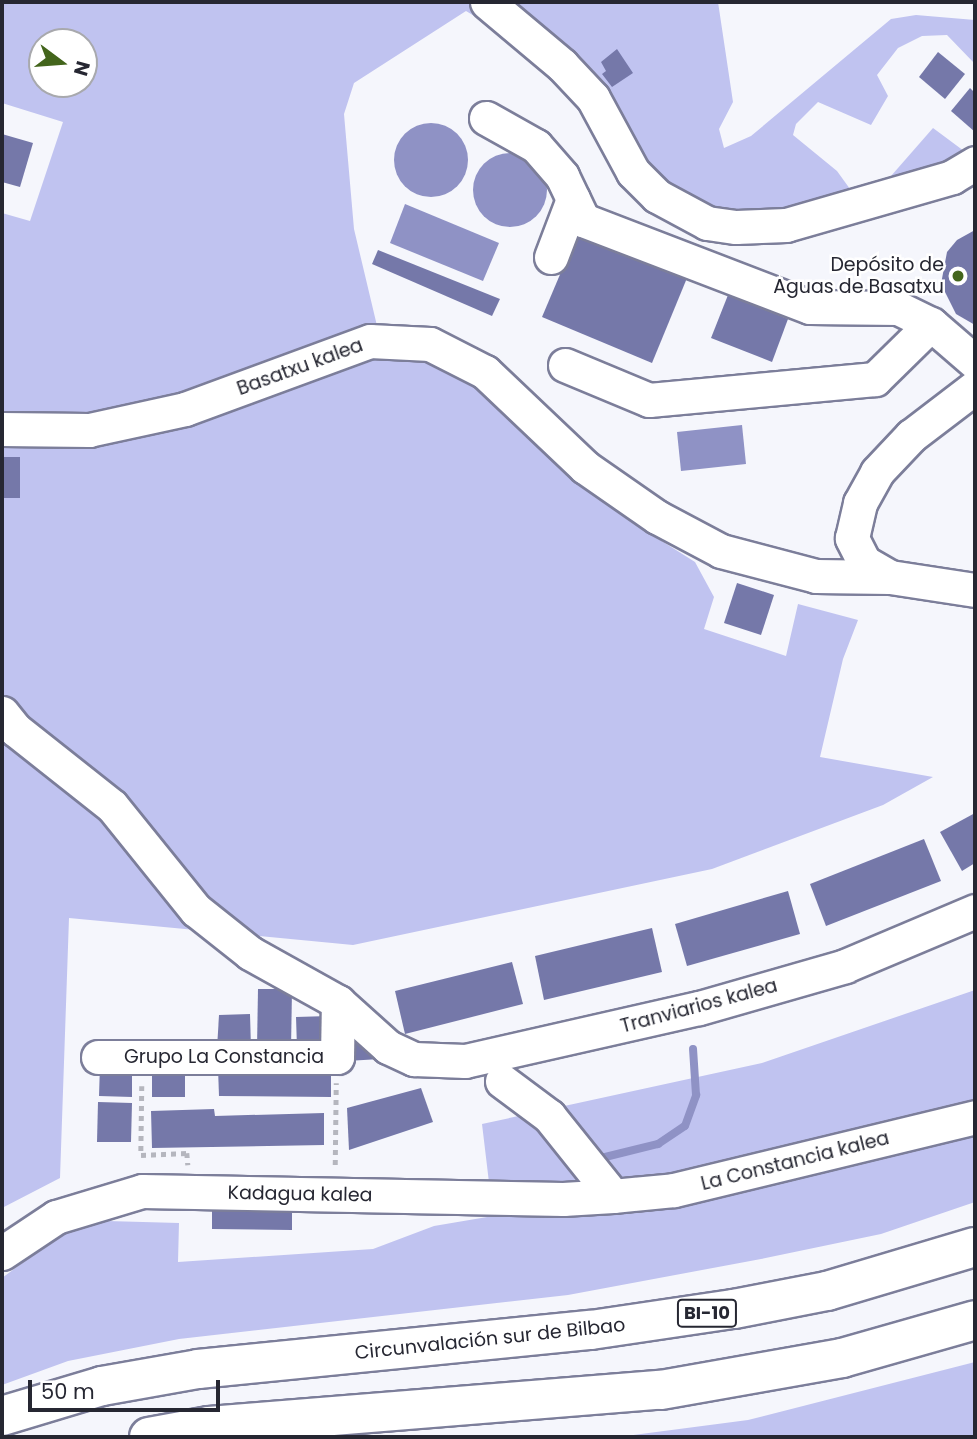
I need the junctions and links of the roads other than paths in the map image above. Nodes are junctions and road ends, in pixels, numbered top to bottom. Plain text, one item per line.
1 (487, 2) edge
2 (486, 118) dead end
3 (975, 163) edge
4 (573, 199) junction
5 (551, 257) dead end
6 (916, 317) junction
7 (975, 362) edge
8 (565, 365) dead end
9 (975, 387) edge
10 (2, 429) edge
11 (852, 538) junction
12 (785, 568) junction
13 (890, 577) junction
14 (975, 590) edge
15 (2, 713) edge
16 (975, 911) edge
17 (338, 1002) junction
18 (98, 1057) dead end
19 (502, 1081) dead end
20 (975, 1116) edge
21 (613, 1196) junction
22 (975, 1247) edge
23 (2, 1253) edge
24 (975, 1320) edge
25 (2, 1416) edge
26 (149, 1437) edge

1 - 3 street
2 - 4 street
4 - 5 street
4 - 6 street
6 - 7 street
6 - 8 street
9 - 11 street
10 - 12 street, Basatxu kalea
11 - 12 street, Basatxu kalea
11 - 13 street
12 - 13 street, Basatxu kalea
13 - 14 street, Basatxu kalea
15 - 17 street
16 - 17 street, Tranviarios kalea
17 - 18 street, Grupo La Constancia
19 - 21 street
20 - 21 street, La Constancia kalea
21 - 23 street, Kadagua kalea
22 - 25 highway, Circunvalación sur de Bilbao / BI-10
24 - 26 highway

